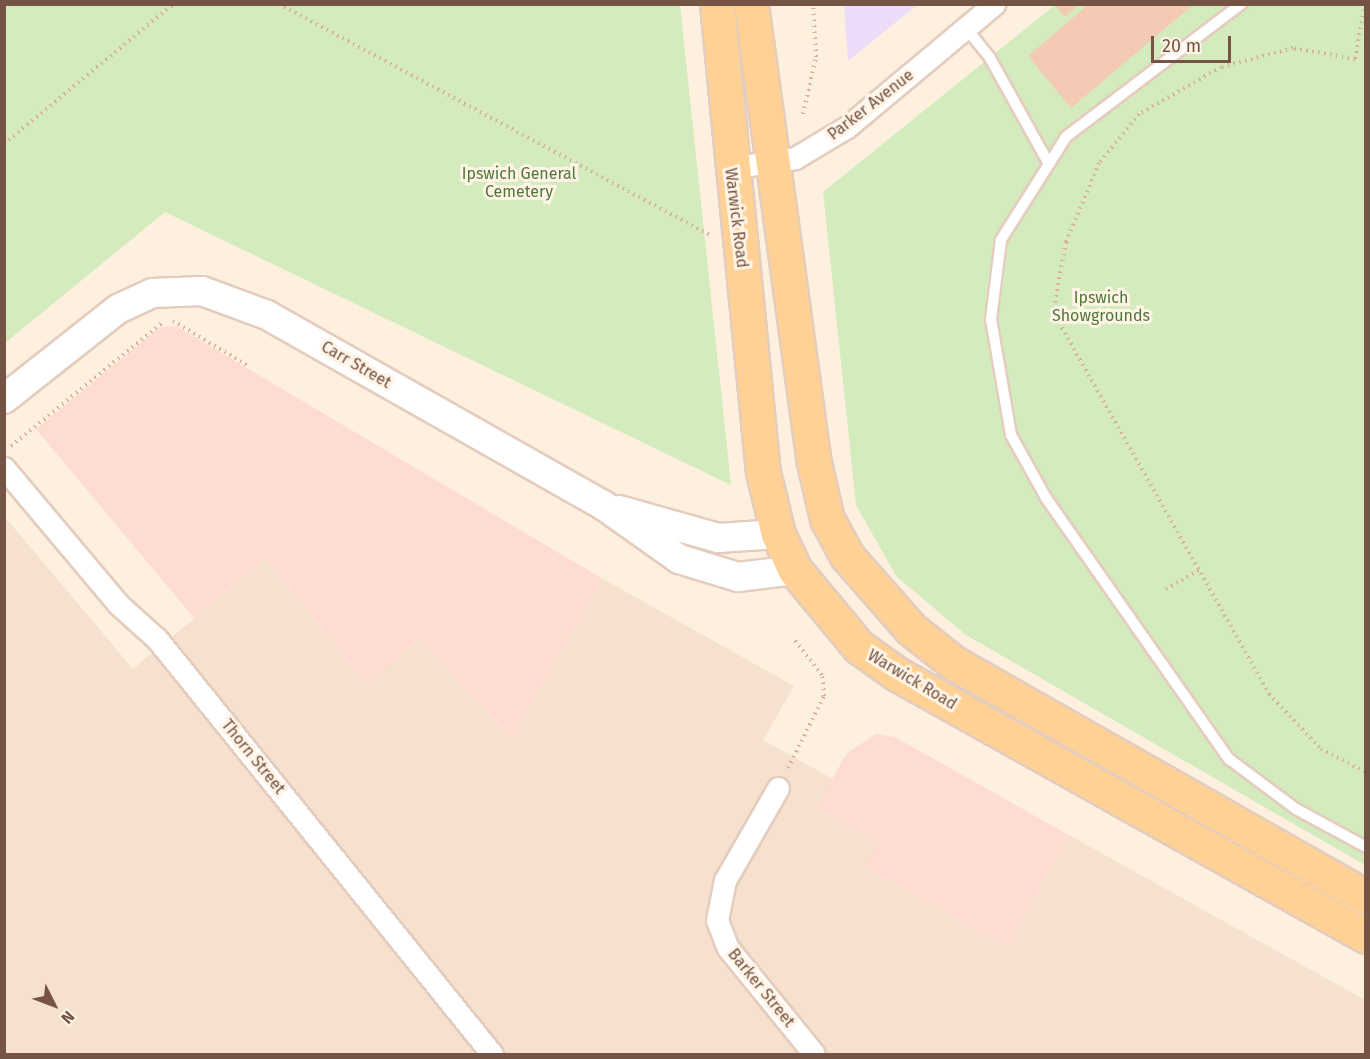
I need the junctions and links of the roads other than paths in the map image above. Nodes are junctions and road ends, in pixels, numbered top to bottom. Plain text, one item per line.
1 (717, 4) edge
2 (751, 4) edge
3 (994, 4) edge
4 (1241, 4) edge
5 (966, 28) junction
6 (770, 163) junction
7 (1049, 164) junction
8 (730, 168) junction
9 (4, 399) edge
10 (4, 468) edge
11 (603, 505) junction
12 (778, 534) junction
13 (836, 536) junction
14 (795, 570) junction
15 (778, 788) road end
16 (1365, 847) edge
17 (1365, 897) edge
18 (1365, 936) edge
19 (492, 1054) edge
20 (814, 1054) edge

1 - 8 main road, Warwick Road
2 - 6 main road
3 - 5 street, Parker Avenue
4 - 7 lane
5 - 6 street, Parker Avenue
5 - 7 lane
6 - 8 street, Parker Avenue
6 - 13 main road
7 - 16 lane
8 - 12 main road, Warwick Road
9 - 11 main road, Carr Street
10 - 19 street, Thorn Street
11 - 12 main road, Carr Street
11 - 14 main road, Carr Street
12 - 13 main road
12 - 14 main road, Warwick Road
13 - 14 main road
13 - 17 main road
14 - 18 main road, Warwick Road
15 - 20 street, Barker Street

